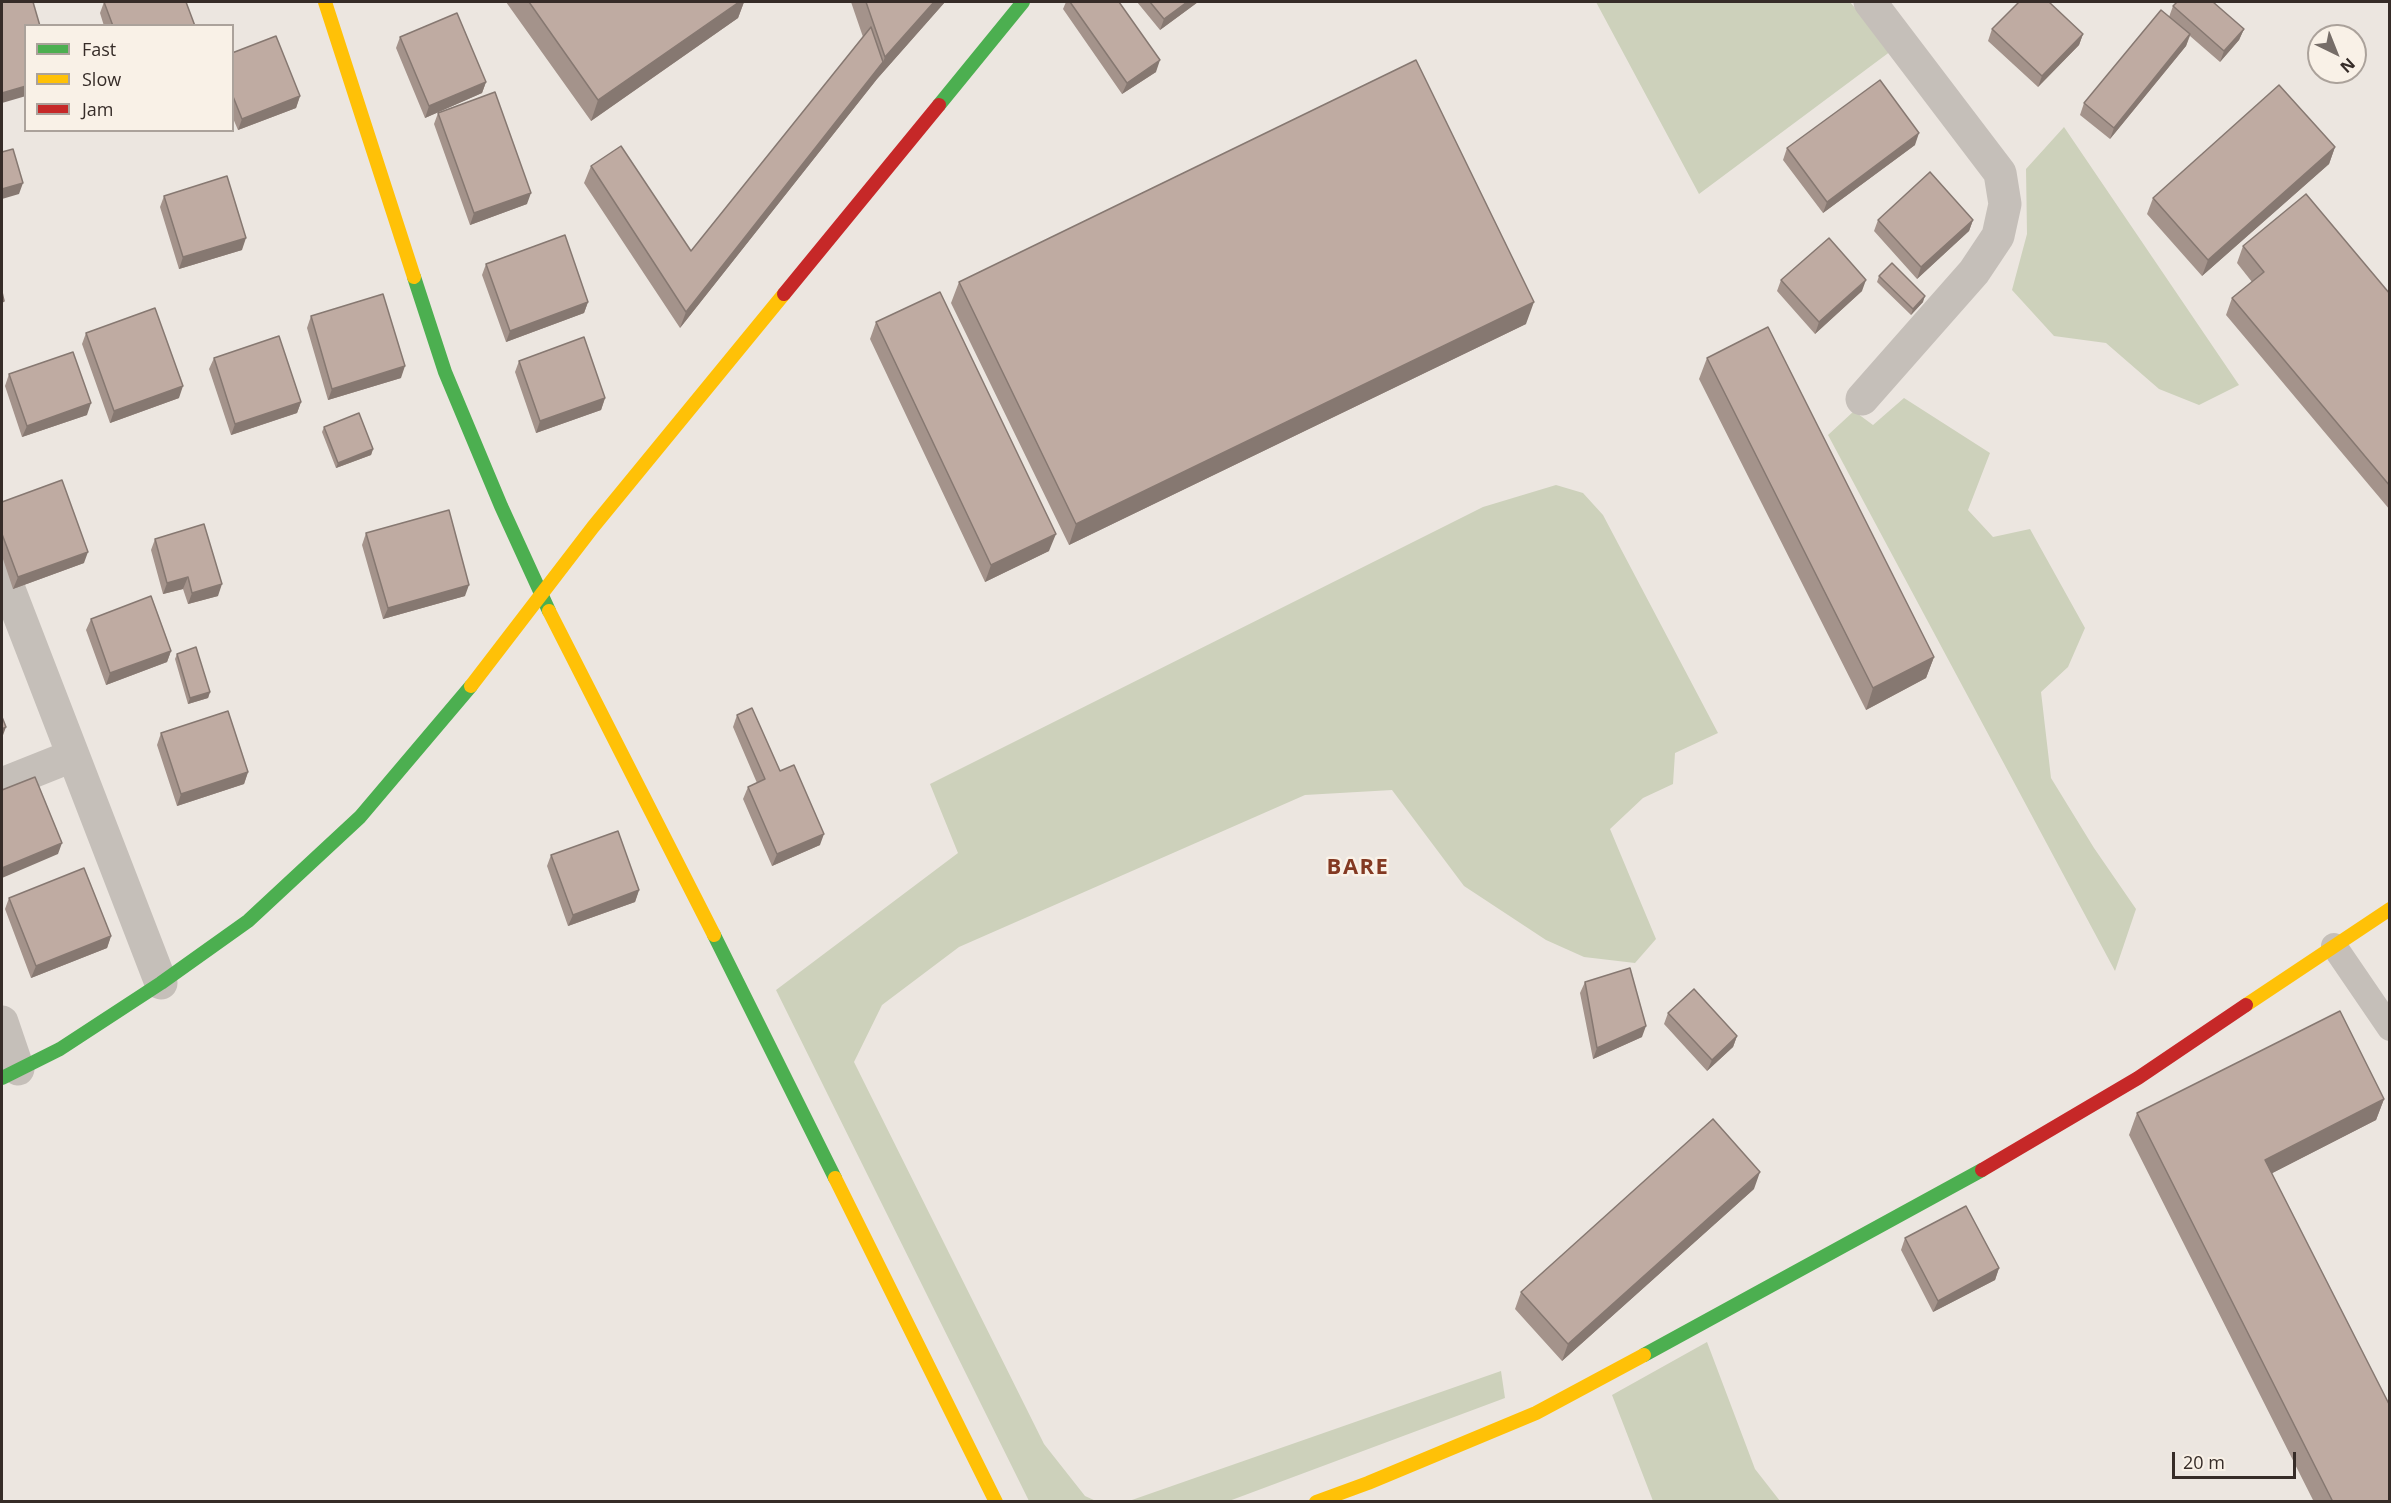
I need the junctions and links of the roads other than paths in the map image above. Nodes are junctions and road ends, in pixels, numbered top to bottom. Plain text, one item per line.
1 (325, 2) edge
2 (1023, 2) edge
3 (1870, 2) edge
4 (1862, 399) dead end
5 (2, 571) edge
6 (542, 596) junction
7 (72, 756) junction
8 (2, 784) edge
9 (2390, 909) edge
10 (2334, 946) junction
11 (161, 983) junction
12 (2, 1022) edge
13 (2390, 1028) edge
14 (10, 1074) edge
15 (996, 1502) edge
16 (1316, 1502) edge

1 - 6 street
2 - 6 street
3 - 4 street
5 - 7 street
6 - 11 street
6 - 15 street
7 - 8 street
7 - 11 street
9 - 10 street
10 - 13 lane
10 - 16 street
11 - 14 street
12 - 14 street

